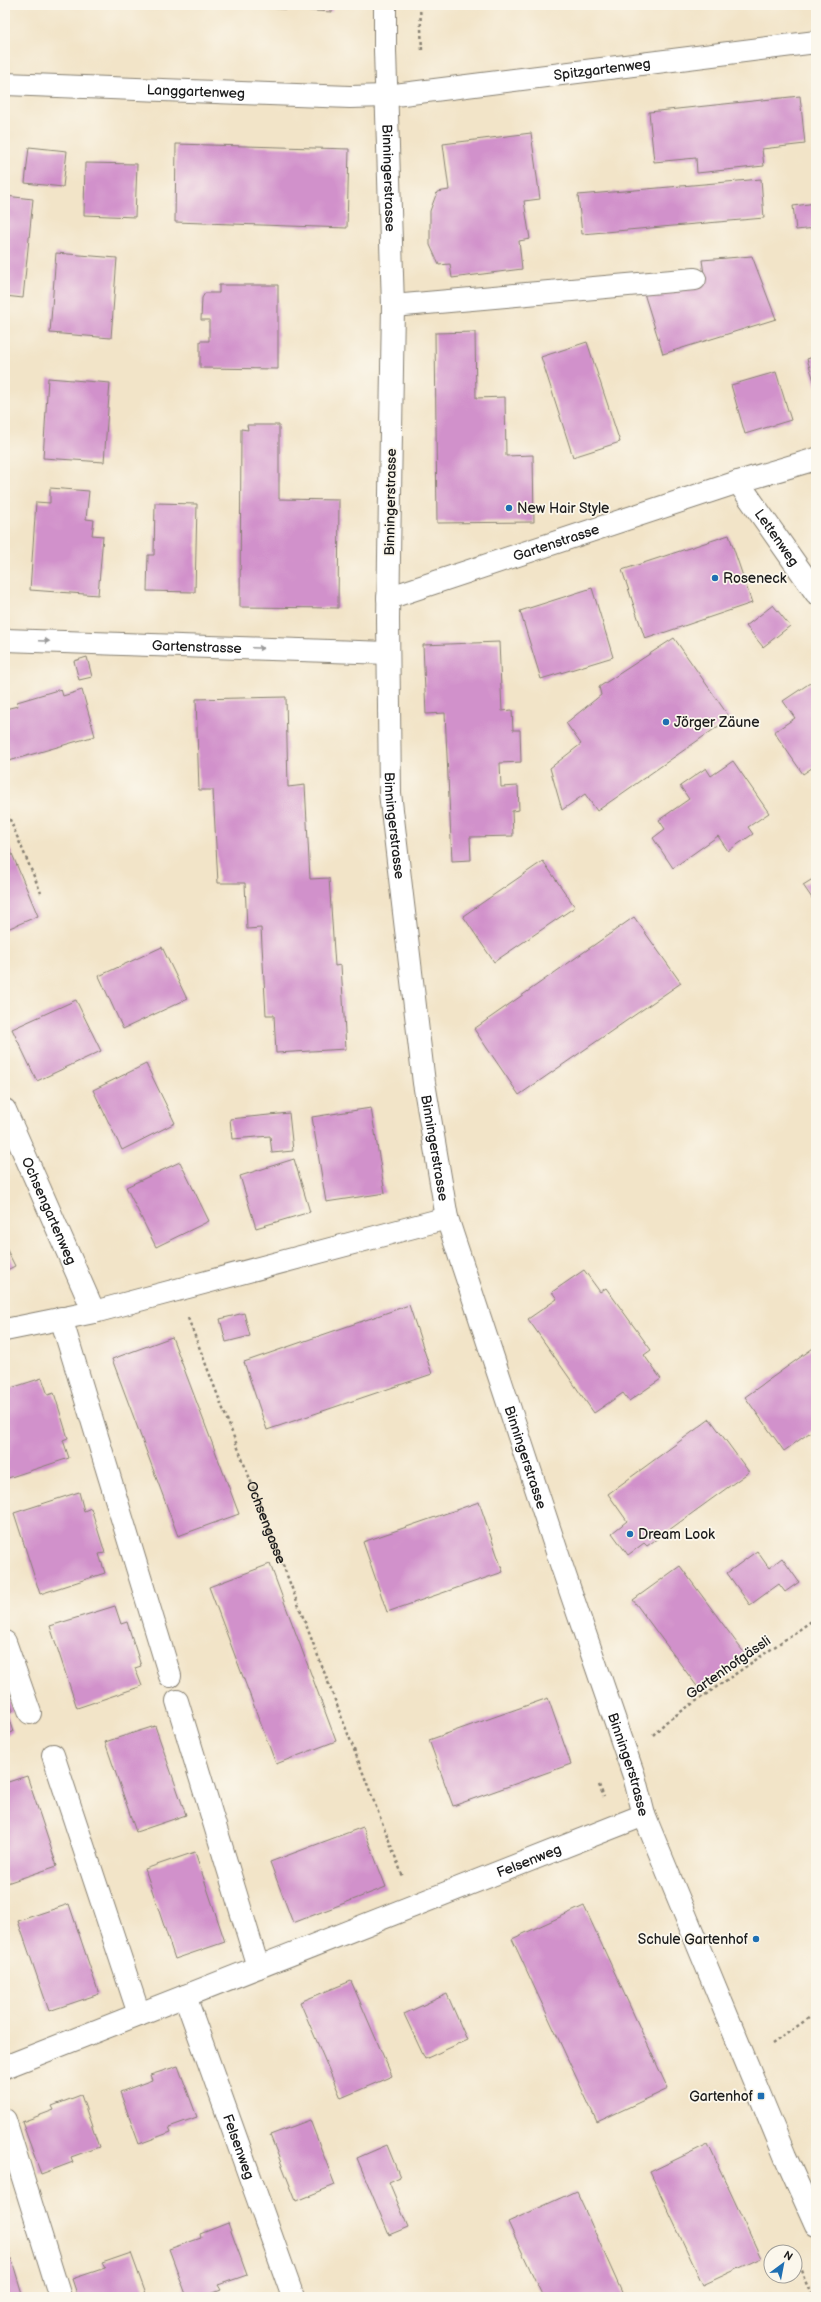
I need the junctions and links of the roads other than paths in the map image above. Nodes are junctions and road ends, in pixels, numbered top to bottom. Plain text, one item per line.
1 (385, 5) edge
2 (816, 42) edge
3 (5, 84) edge
4 (387, 96) junction
5 (695, 279) dead end
6 (393, 306) junction
7 (816, 459) edge
8 (738, 482) junction
9 (816, 593) edge
10 (388, 598) junction
11 (5, 640) edge
12 (388, 653) junction
13 (5, 1110) edge
14 (447, 1218) junction
15 (94, 1312) junction
16 (60, 1318) junction
17 (5, 1330) edge
18 (5, 1642) edge
19 (170, 1676) dead end
20 (178, 1702) dead end
21 (30, 1713) dead end
22 (53, 1755) dead end
23 (644, 1815) junction
24 (258, 1967) junction
25 (185, 1996) junction
26 (139, 2014) junction
27 (5, 2067) edge
28 (5, 2120) edge
29 (816, 2225) edge
30 (60, 2297) edge
31 (293, 2297) edge

1 - 4 street, Binningerstrasse
2 - 4 street, Spitzgartenweg
3 - 4 street, Langgartenweg
4 - 6 street, Binningerstrasse
5 - 6 street
6 - 10 street, Binningerstrasse
7 - 8 street, Gartenstrasse
8 - 9 street, Lettenweg
8 - 10 street, Gartenstrasse
10 - 12 street, Binningerstrasse
11 -> 12 street, Gartenstrasse
12 - 14 street, Binningerstrasse
13 - 15 street, Ochsengartenweg
14 - 15 street
14 - 23 street, Binningerstrasse
15 - 16 street
16 - 17 street
16 - 19 street
18 - 21 street
20 - 24 street
22 - 26 street
23 - 24 street, Felsenweg
23 - 29 street, Binningerstrasse
24 - 25 street, Felsenweg
25 - 26 street, Felsenweg
25 - 31 street, Felsenweg
26 - 27 street, Felsenweg
28 - 30 street

